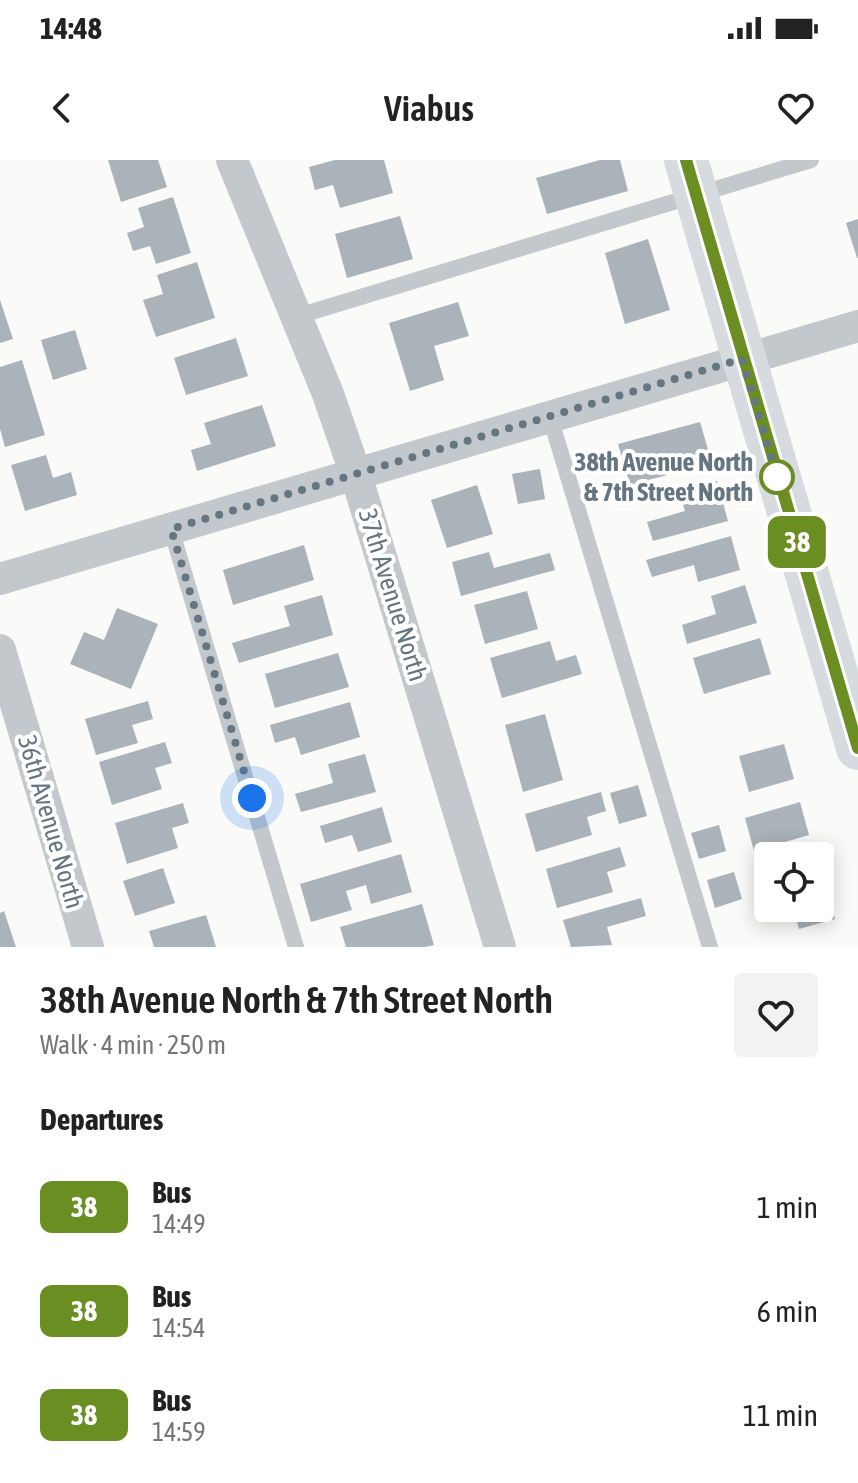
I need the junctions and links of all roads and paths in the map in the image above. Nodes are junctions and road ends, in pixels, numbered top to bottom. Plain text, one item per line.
1 (232, 160) edge
2 (811, 160) edge
3 (691, 178) edge
4 (295, 317) junction
5 (858, 326) edge
6 (742, 359) junction
7 (550, 417) junction
8 (356, 475) junction
9 (171, 529) junction
10 (0, 579) edge
11 (0, 650) edge
12 (858, 748) edge
13 (88, 947) edge
14 (296, 947) edge
15 (500, 947) edge
16 (710, 947) edge

1 - 4 street, 37th Avenue North
2 - 3 lane
3 - 4 lane
3 - 6 main road
4 - 8 street, 37th Avenue North
5 - 6 street
6 - 7 street
6 - 12 main road
7 - 8 street
7 - 16 lane
8 - 9 street
8 - 15 street, 37th Avenue North
9 - 10 street
9 - 14 lane
11 - 13 street, 36th Avenue North

